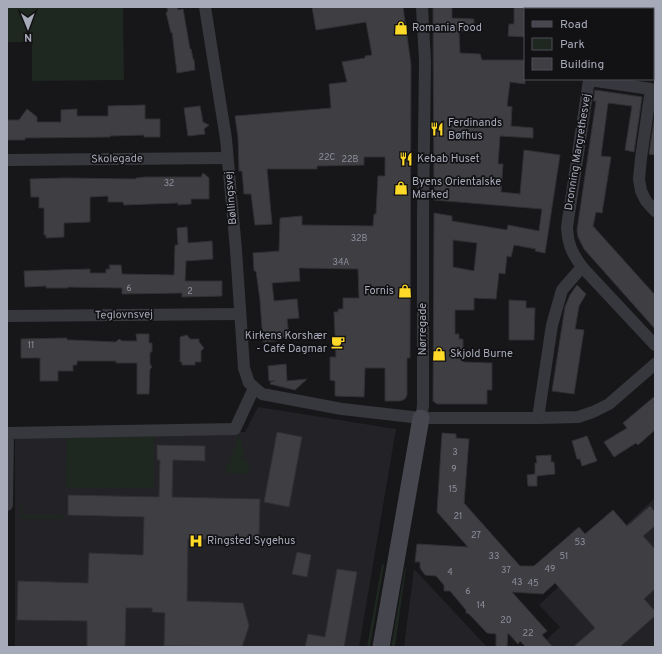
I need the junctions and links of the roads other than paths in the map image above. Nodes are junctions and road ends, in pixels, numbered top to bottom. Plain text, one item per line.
1 (205, 7) edge
2 (420, 10) edge
3 (652, 97) edge
4 (228, 158) junction
5 (7, 160) edge
6 (655, 211) edge
7 (582, 267) junction
8 (240, 314) junction
9 (7, 316) edge
10 (655, 345) edge
11 (655, 364) edge
12 (254, 388) junction
13 (421, 418) junction
14 (538, 418) junction
15 (7, 505) edge
16 (380, 647) edge

1 - 4 street, Bøllingsvej
2 - 13 street, Nørregade
3 - 6 street, Dronning Margrethesvej
3 - 7 street, Dronning Margrethesvej
4 - 5 street, Skolegade
4 - 8 street, Bøllingsvej
7 - 10 street, Dronning Margrethesvej
7 - 14 street
8 - 9 street, Teglovnsvej
8 - 12 street, Bøllingsvej
11 - 14 street
12 - 13 street
12 - 15 street
13 - 14 street
13 - 16 street, Nørregade

